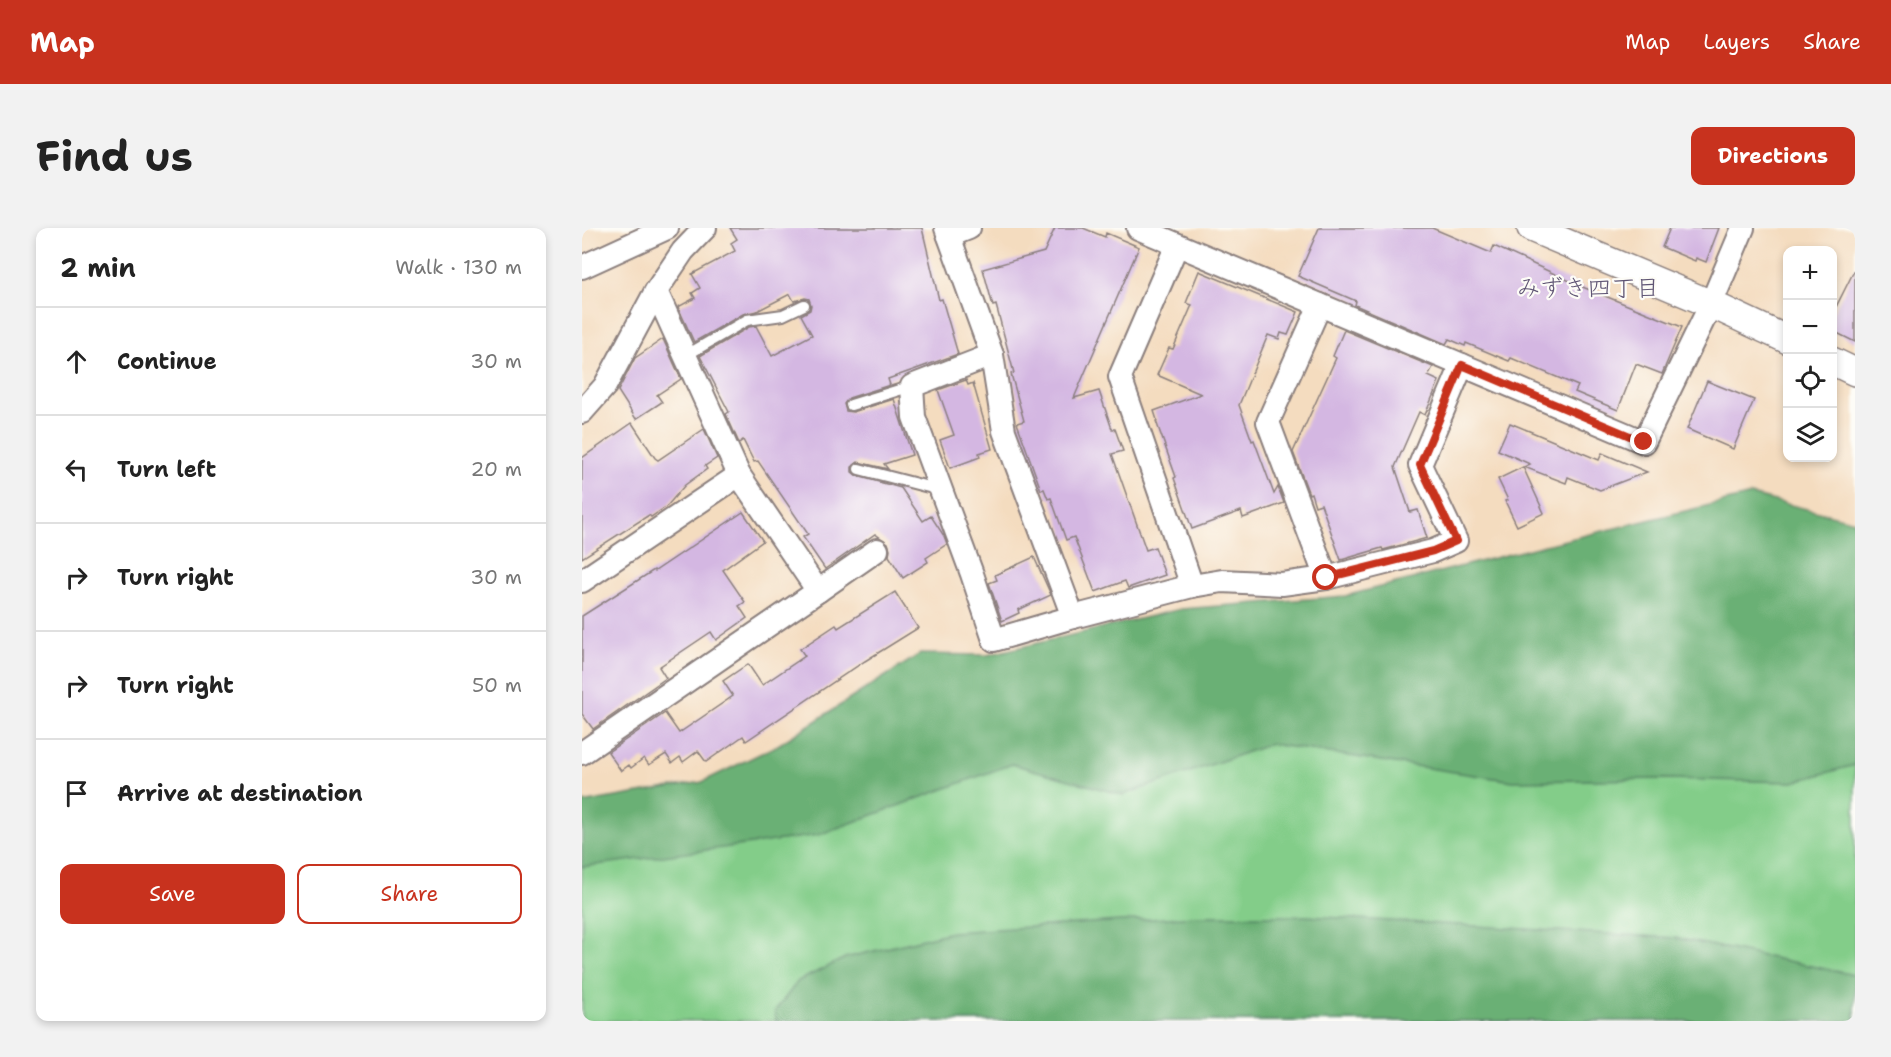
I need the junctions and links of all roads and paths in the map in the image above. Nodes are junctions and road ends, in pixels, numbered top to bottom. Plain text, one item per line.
1 (667, 228) edge
2 (705, 228) edge
3 (1138, 228) edge
4 (1531, 228) edge
5 (1743, 228) edge
6 (954, 231) edge
7 (1177, 245) junction
8 (582, 267) edge
9 (656, 291) junction
10 (1711, 304) junction
11 (804, 305) dead end
12 (1320, 305) junction
13 (1783, 338) edge
14 (992, 354) junction
15 (685, 356) junction
16 (1837, 363) edge
17 (1462, 365) junction
18 (1855, 372) edge
19 (912, 386) junction
20 (851, 405) dead end
21 (582, 412) edge
22 (860, 469) dead end
23 (739, 475) junction
24 (940, 490) junction
25 (877, 550) dead end
26 (1326, 578) junction
27 (582, 581) edge
28 (1192, 586) junction
29 (818, 591) junction
30 (1073, 617) junction
31 (582, 753) edge

1 - 8 street
2 - 9 street
3 - 7 street
4 - 10 street
5 - 10 street
6 - 14 street
7 - 12 street
7 - 28 street
9 - 15 street
9 - 21 street
10 - 13 street
10 - 17 street
11 - 15 lane
12 - 17 street
12 - 26 street
14 - 19 street
14 - 30 street
15 - 23 street
16 - 18 street
17 - 26 street
19 - 20 lane
19 - 24 street
22 - 24 lane
23 - 27 street
23 - 29 street
24 - 30 street
25 - 29 street
26 - 28 street
28 - 30 street
29 - 31 street

